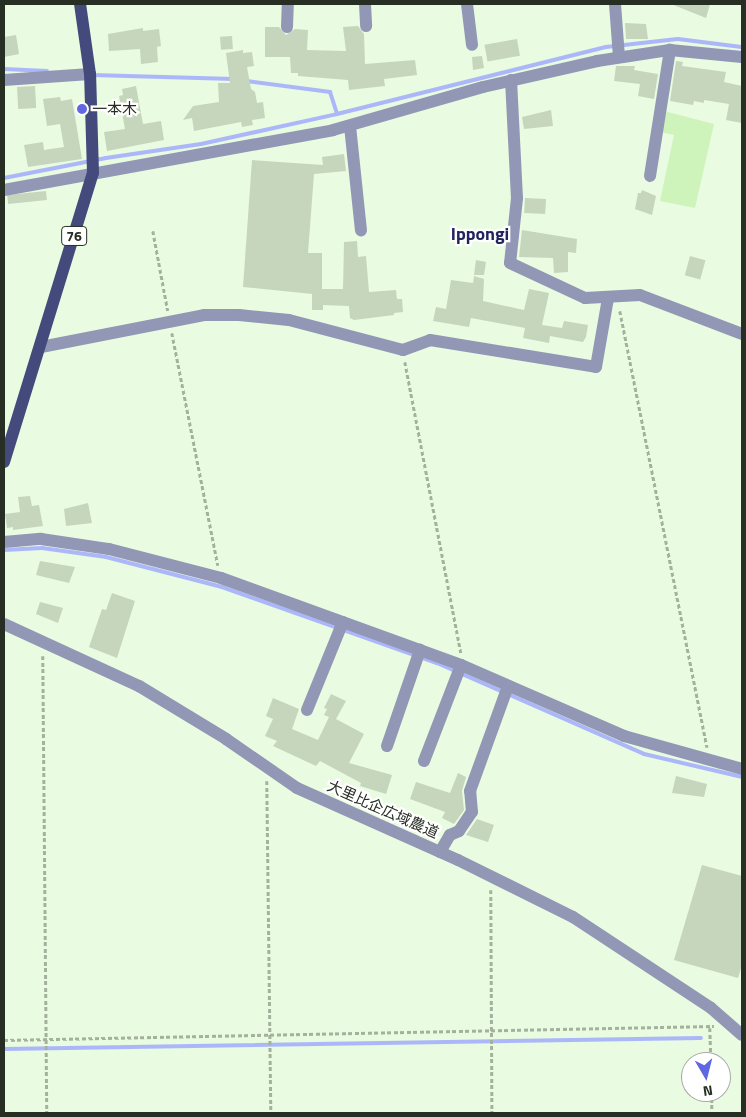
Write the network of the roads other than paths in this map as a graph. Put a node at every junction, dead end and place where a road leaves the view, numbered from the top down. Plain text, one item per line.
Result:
1 (80, 4) edge
2 (288, 4) edge
3 (365, 4) edge
4 (467, 4) edge
5 (615, 4) edge
6 (366, 26) dead end
7 (288, 27) dead end
8 (472, 45) dead end
9 (670, 50) junction
10 (742, 57) edge
11 (619, 58) junction
12 (90, 74) junction
13 (4, 80) edge
14 (511, 80) junction
15 (350, 126) junction
16 (93, 172) junction
17 (650, 176) dead end
18 (4, 190) edge
19 (360, 230) dead end
20 (612, 298) junction
21 (742, 334) edge
22 (41, 347) junction
23 (4, 462) edge
24 (4, 542) edge
25 (343, 622) junction
26 (4, 624) edge
27 (420, 650) junction
28 (461, 665) junction
29 (508, 686) junction
30 (306, 710) dead end
31 (387, 746) dead end
32 (424, 761) dead end
33 (742, 769) edge
34 (440, 852) junction
35 (742, 1035) edge

1 - 12 main road, 76
2 - 7 street
3 - 6 street
4 - 8 street
5 - 11 street
9 - 10 street
9 - 11 street
9 - 17 street
11 - 14 street
12 - 13 street
12 - 16 main road, 76
14 - 15 street
14 - 20 street
15 - 16 street
15 - 19 street
16 - 18 street
16 - 22 main road, 76
20 - 21 street
20 - 22 street
22 - 23 main road, 76
24 - 25 street
25 - 27 street
25 - 30 street
26 - 34 street, 大里比企広域農道
27 - 28 street
27 - 31 street
28 - 29 street
28 - 32 street
29 - 33 street
29 - 34 street
34 - 35 street, 大里比企広域農道

